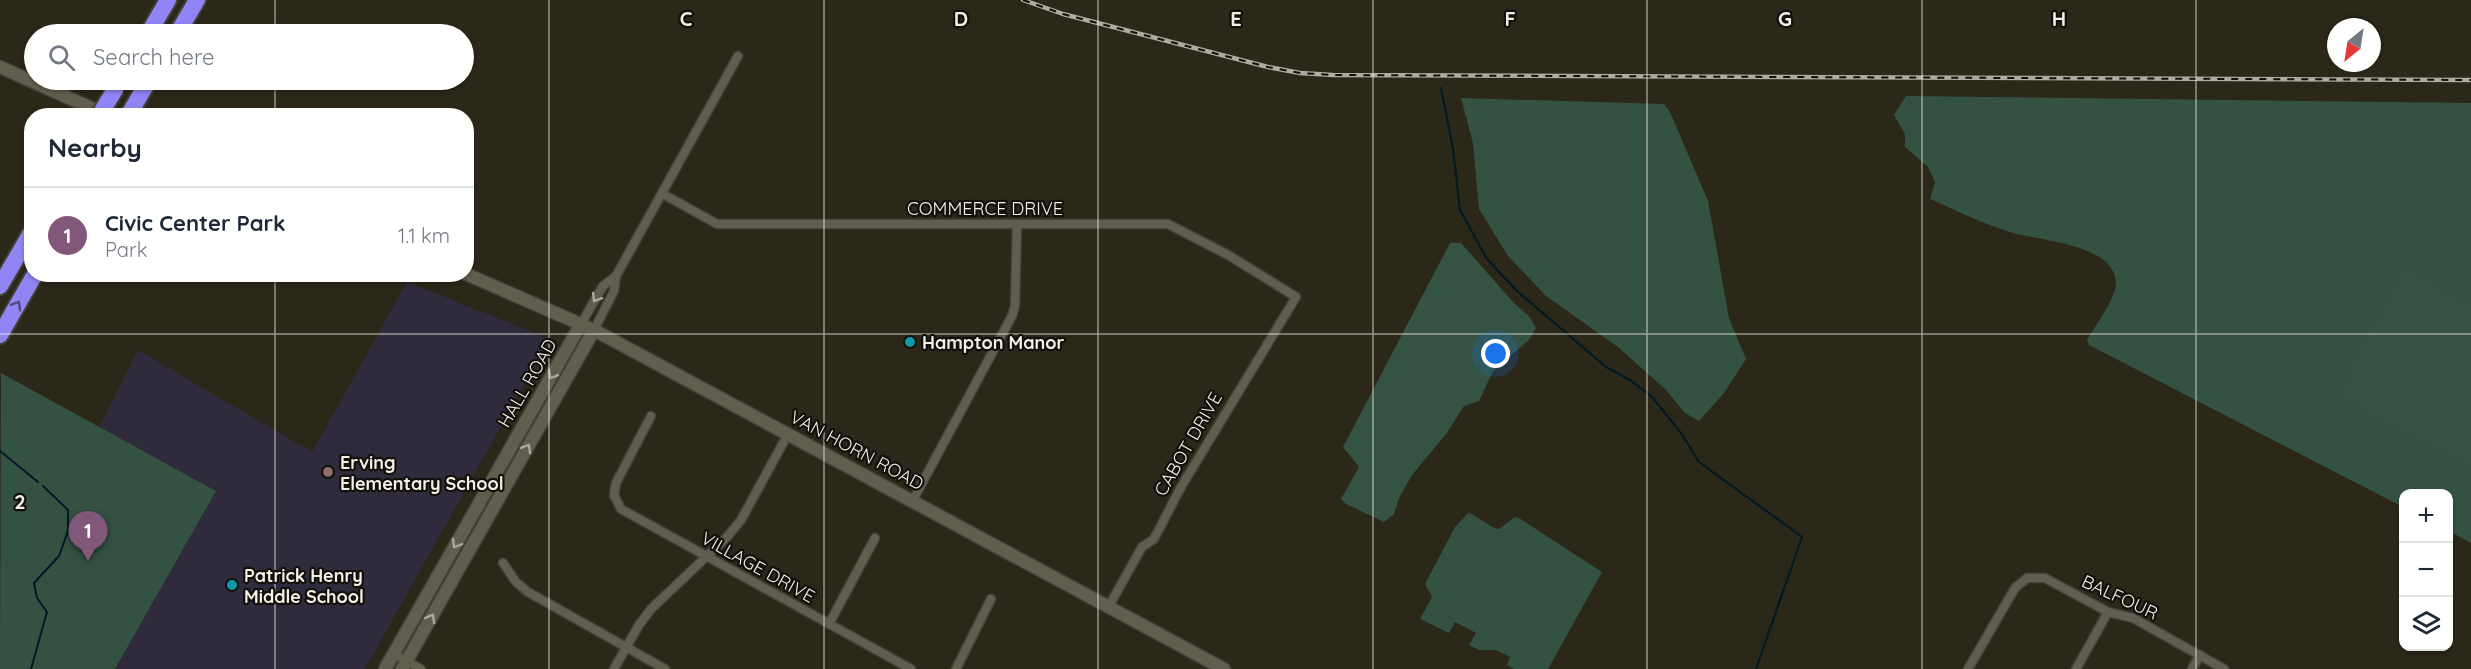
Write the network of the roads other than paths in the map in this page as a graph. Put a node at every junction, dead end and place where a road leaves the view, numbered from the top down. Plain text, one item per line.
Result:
1 (168, 0) edge
2 (197, 0) edge
3 (154, 24) edge
4 (183, 24) edge
5 (738, 57) dead end
6 (0, 67) edge
7 (24, 78) edge
8 (51, 90) edge
9 (114, 90) edge
10 (143, 90) edge
11 (91, 108) edge
12 (104, 108) edge
13 (133, 108) edge
14 (663, 194) junction
15 (1017, 225) junction
16 (24, 245) edge
17 (616, 276) junction
18 (474, 277) edge
19 (30, 282) edge
20 (0, 286) edge
21 (1296, 297) joint
22 (581, 324) junction
23 (594, 330) junction
24 (0, 335) edge
25 (651, 416) dead end
26 (788, 434) junction
27 (913, 500) junction
28 (875, 538) dead end
29 (706, 557) junction
30 (503, 562) dead end
31 (430, 590) junction
32 (443, 597) junction
33 (992, 599) dead end
34 (1109, 606) junction
35 (2108, 612) junction
36 (829, 624) junction
37 (626, 647) junction
38 (394, 654) junction
39 (2200, 656) junction
40 (405, 665) edge
41 (386, 669) edge
42 (421, 669) edge
43 (614, 669) edge
44 (665, 669) edge
45 (911, 669) edge
46 (956, 669) edge
47 (1224, 669) edge
48 (1968, 669) edge
49 (2076, 669) edge
50 (2192, 669) edge
51 (2224, 669) edge

1 - 3 highway
2 - 4 highway
5 - 14 street, HALL ROAD
6 - 7 main road
8 - 11 main road
9 - 12 highway, bridge
10 - 13 highway
14 - 15 street, COMMERCE DRIVE
14 - 17 street, HALL ROAD
15 - 21 street, COMMERCE DRIVE
15 - 27 street
16 - 20 highway
17 -> 22 street, HALL ROAD
17 - 23 street, HALL ROAD
18 - 22 main road, VAN HORN ROAD
24 -> 19 highway
21 - 34 street, CABOT DRIVE
22 - 23 main road, VAN HORN ROAD
22 -> 31 main road, HALL ROAD
23 - 26 main road, VAN HORN ROAD
32 -> 23 main road, HALL ROAD
25 - 29 street, VILLAGE DRIVE
26 - 27 main road, VAN HORN ROAD
26 - 29 street
27 - 34 main road, VAN HORN ROAD
28 - 36 street
29 - 36 street, VILLAGE DRIVE
29 - 37 street
30 - 37 street
31 - 32 main road
31 - 38 main road, HALL ROAD
40 -> 32 main road, HALL ROAD
33 - 46 street
34 - 47 main road, VAN HORN ROAD
35 - 39 street, BALFOUR
35 - 48 street, BALFOUR
35 - 49 street
36 - 45 street, VILLAGE DRIVE
37 - 43 street
37 - 44 street
38 - 40 street
38 - 41 main road, HALL ROAD
39 - 50 street
39 - 51 street, BALFOUR
40 - 42 street

